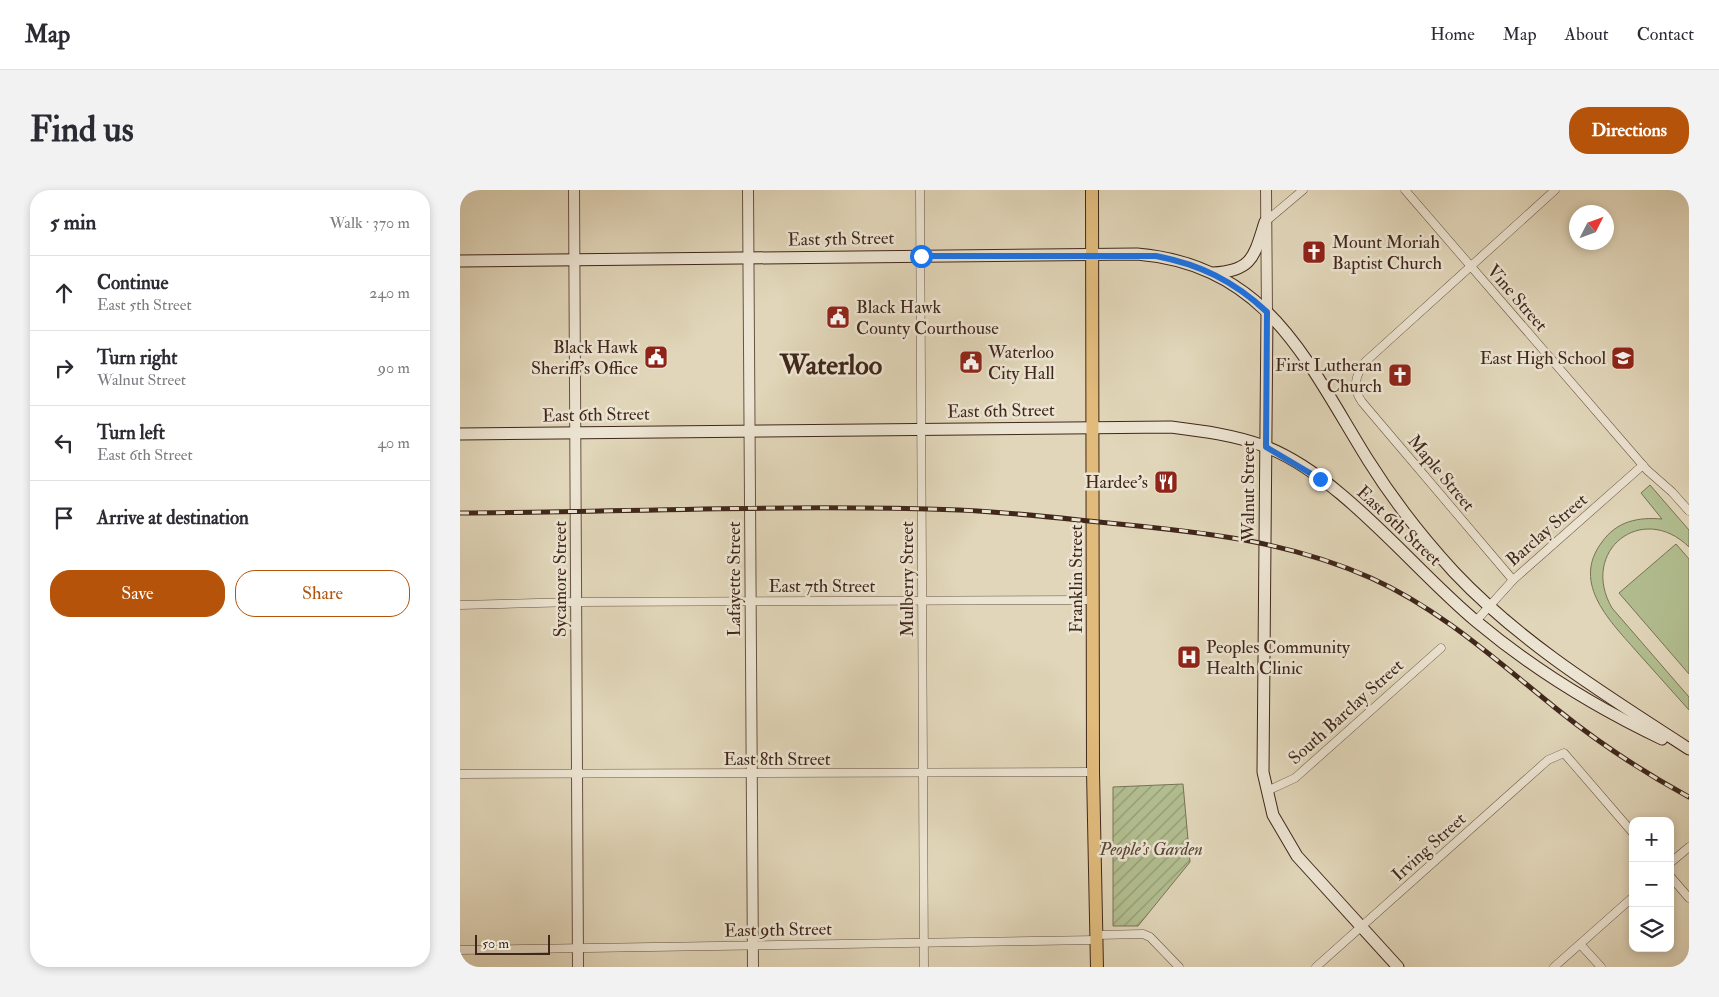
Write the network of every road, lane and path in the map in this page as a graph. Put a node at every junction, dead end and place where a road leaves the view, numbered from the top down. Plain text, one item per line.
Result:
1 (574, 190) edge
2 (748, 190) edge
3 (920, 190) edge
4 (1092, 190) edge
5 (1266, 190) edge
6 (1302, 190) edge
7 (1405, 190) edge
8 (1555, 190) edge
9 (1265, 222) junction
10 (1092, 254) junction
11 (921, 256) junction
12 (748, 258) junction
13 (574, 260) junction
14 (460, 261) edge
15 (1470, 267) junction
16 (1212, 273) junction
17 (1267, 312) junction
18 (1093, 428) junction
19 (922, 430) junction
20 (749, 431) junction
21 (575, 433) junction
22 (460, 434) edge
23 (1266, 447) junction
24 (1643, 466) junction
25 (1689, 512) edge
26 (1513, 580) junction
27 (1094, 600) junction
28 (750, 601) junction
29 (922, 601) junction
30 (576, 602) junction
31 (460, 605) edge
32 (1488, 606) junction
33 (1476, 621) junction
34 (1441, 648) dead end
35 (1689, 750) edge
36 (1093, 772) junction
37 (460, 774) edge
38 (577, 774) junction
39 (752, 774) junction
40 (923, 774) junction
41 (1267, 791) junction
42 (1629, 828) edge
43 (1689, 847) edge
44 (1671, 862) edge
45 (1674, 881) edge
46 (1689, 898) edge
47 (1629, 900) edge
48 (1362, 926) junction
49 (1096, 938) junction
50 (924, 943) junction
51 (1580, 944) junction
52 (752, 946) junction
53 (578, 948) junction
54 (460, 950) edge
55 (578, 967) edge
56 (753, 967) edge
57 (924, 967) edge
58 (1097, 967) edge
59 (1179, 967) edge
60 (1316, 967) edge
61 (1398, 967) edge
62 (1554, 967) edge
63 (1600, 967) edge

1 - 13 street, Sycamore Street
2 - 12 street, Lafayette Street
3 - 11 street, Mulberry Street
4 - 10 main road, Franklin Street
5 - 9 street, Walnut Street
6 - 9 street
7 - 15 street, Vine Street
8 - 15 street
9 - 16 main road
9 - 17 street, Walnut Street
10 - 11 main road, East 5th Street
10 - 16 main road, East 5th Street
10 - 18 main road, Franklin Street
11 - 12 main road, East 5th Street
11 - 19 street, Mulberry Street
12 - 13 main road, East 5th Street
12 - 20 street, Lafayette Street
13 - 14 main road, East 5th Street
13 - 21 street, Sycamore Street
15 - 24 street, Vine Street
15 - 26 street, Maple Street
16 - 17 main road, East 5th Street
17 - 23 main road, Walnut Street
17 - 32 main road, East 5th Street
18 - 19 main road, East 6th Street
18 - 23 main road, East 6th Street
18 - 27 main road, Franklin Street
19 - 20 main road, East 6th Street
19 - 29 street, Mulberry Street
20 - 21 main road, East 6th Street
20 - 28 street, Lafayette Street
21 - 22 main road, East 6th Street
21 - 30 street, Sycamore Street
23 - 33 main road, East 6th Street
23 - 41 main road, Walnut Street
24 - 25 street, Vine Street
24 - 26 street, Barclay Street
26 - 32 street, Barclay Street
27 - 29 street, East 7th Street
27 - 36 main road, Franklin Street
28 - 29 street, East 7th Street
28 - 30 street, East 7th Street
28 - 39 street, Lafayette Street
29 - 40 street, Mulberry Street
30 - 31 street, East 7th Street
30 - 38 street, Sycamore Street
32 - 33 street, Barclay Street
32 - 35 main road, East 5th Street
33 - 35 main road, East 6th Street
34 - 41 street, South Barclay Street
36 - 40 street, East 8th Street
36 - 49 main road, Franklin Street
37 - 38 street, East 8th Street
38 - 39 street, East 8th Street
38 - 53 street, Sycamore Street
39 - 40 street, East 8th Street
39 - 52 street, Lafayette Street
40 - 50 street, Mulberry Street
41 - 48 main road, Walnut Street
42 - 48 street, Irving Street
43 - 44 street
45 - 46 street
47 - 51 street
48 - 60 street, Irving Street
48 - 61 main road, Walnut Street
49 - 50 street, East 9th Street
49 - 58 main road, Franklin Street
49 - 59 street, East 9th Street
50 - 52 street, East 9th Street
50 - 57 street, Mulberry Street
51 - 62 street
51 - 63 street
52 - 53 street, East 9th Street
52 - 56 street, Lafayette Street
53 - 54 street, East 9th Street
53 - 55 street, Sycamore Street

